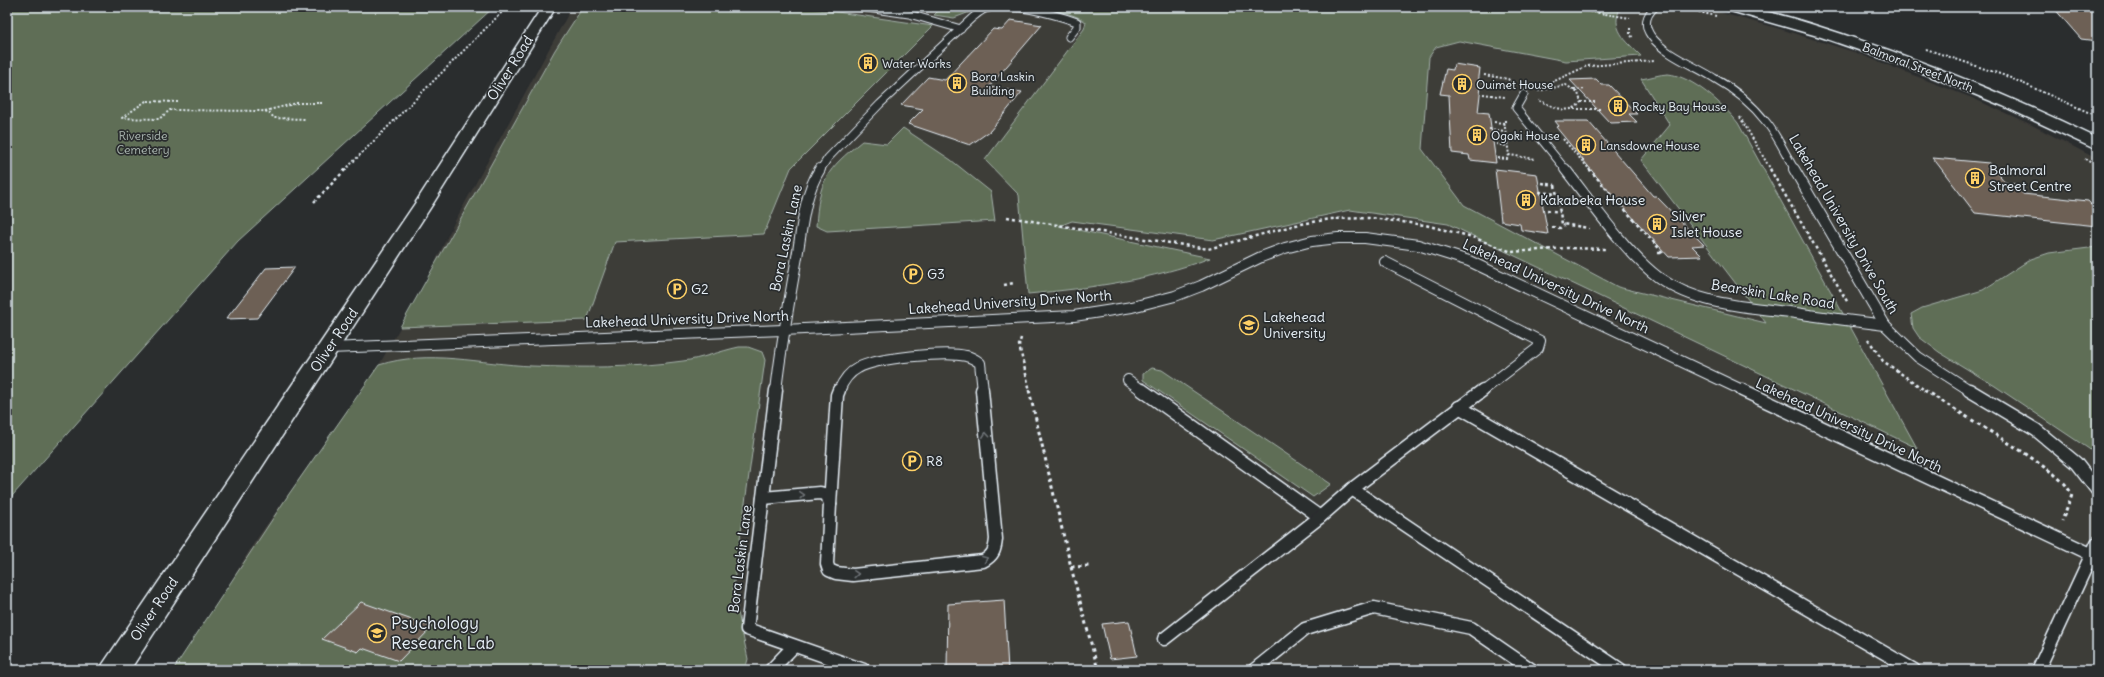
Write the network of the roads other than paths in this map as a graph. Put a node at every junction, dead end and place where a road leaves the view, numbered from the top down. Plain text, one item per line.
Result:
1 (550, 7) edge
2 (860, 7) edge
3 (1655, 7) edge
4 (1727, 12) edge
5 (961, 29) junction
6 (1069, 37) dead end
7 (1522, 97) road end
8 (2097, 145) edge
9 (1385, 262) dead end
10 (1885, 324) junction
11 (783, 330) junction
12 (328, 348) junction
13 (1128, 380) dead end
14 (1460, 407) junction
15 (1352, 489) junction
16 (2097, 490) edge
17 (763, 498) junction
18 (830, 504) junction
19 (1320, 517) junction
20 (2096, 552) edge
21 (1164, 639) dead end
22 (794, 646) junction
23 (114, 670) edge
24 (772, 670) edge
25 (864, 670) edge
26 (1254, 670) edge
27 (1532, 670) edge
28 (1621, 670) edge
29 (1914, 670) edge
30 (2038, 670) edge

1 - 12 main road, Oliver Road
2 - 5 lane
3 - 10 lane, Lakehead University Drive South
4 - 8 main road, Balmoral Street North
5 - 6 lane, Bora Laskin Lane
5 - 11 lane, Bora Laskin Lane
7 - 10 lane, Bearskin Lake Road
9 - 14 lane
10 - 16 lane, Lakehead University Drive South
11 - 12 lane, Lakehead University Drive North
11 - 17 lane, Bora Laskin Lane
11 - 20 lane, Lakehead University Drive North
12 - 23 main road, Oliver Road
13 - 19 lane
14 - 15 lane
14 - 29 lane
15 - 19 lane
15 - 28 lane
17 -> 18 lane
17 - 22 lane, Bora Laskin Lane
18 -> 18 lane
19 - 21 lane
20 - 30 lane
22 - 24 lane
22 - 25 lane
26 - 27 lane

